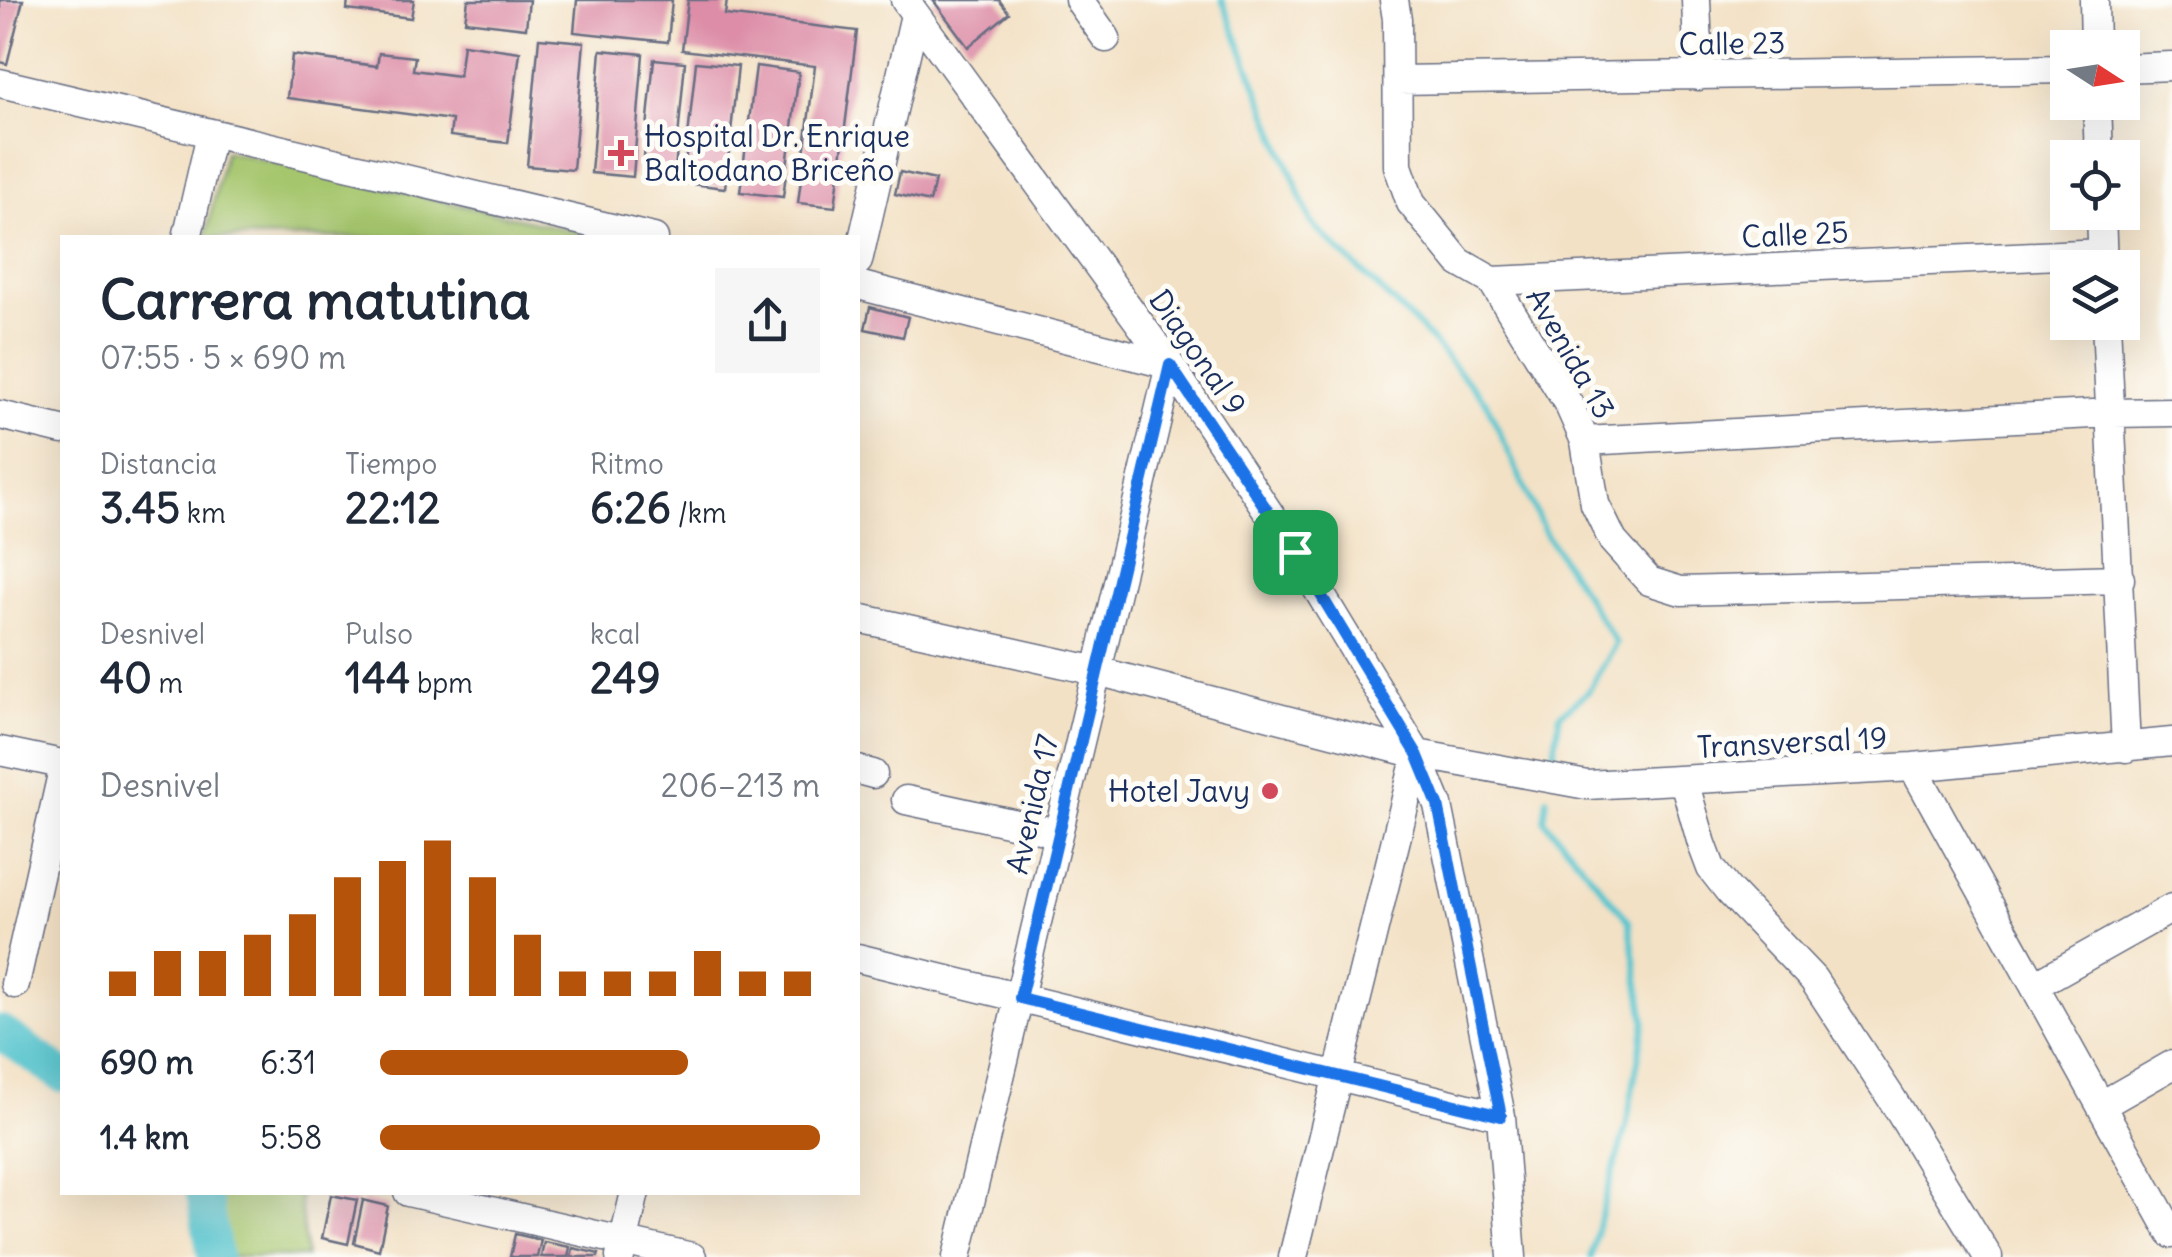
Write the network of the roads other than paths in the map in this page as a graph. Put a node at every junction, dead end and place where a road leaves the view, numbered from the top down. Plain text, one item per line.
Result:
1 (1079, 0) edge
2 (1394, 0) edge
3 (1696, 0) edge
4 (2094, 0) edge
5 (910, 7) edge
6 (2095, 30) edge
7 (1106, 38) dead end
8 (2172, 66) edge
9 (2140, 67) edge
10 (2050, 69) edge
11 (1699, 76) junction
12 (1398, 80) junction
13 (0, 83) edge
14 (211, 134) junction
15 (189, 235) edge
16 (641, 235) edge
17 (860, 251) edge
18 (2050, 262) edge
19 (1492, 280) junction
20 (860, 286) edge
21 (2107, 340) edge
22 (1170, 365) junction
23 (2172, 412) edge
24 (2112, 413) junction
25 (0, 415) edge
26 (60, 430) edge
27 (1585, 441) junction
28 (2120, 579) junction
29 (860, 618) edge
30 (1097, 670) junction
31 (2172, 742) edge
32 (2126, 748) junction
33 (0, 750) edge
34 (1417, 754) junction
35 (60, 764) edge
36 (1913, 767) junction
37 (1684, 781) junction
38 (60, 783) edge
39 (906, 800) dead end
40 (1058, 833) junction
41 (2172, 908) edge
42 (860, 958) edge
43 (15, 984) dead end
44 (2035, 985) junction
45 (1020, 998) junction
46 (2172, 1065) edge
47 (1339, 1077) junction
48 (2102, 1105) junction
49 (1501, 1116) junction
50 (419, 1195) edge
51 (634, 1195) edge
52 (2171, 1231) edge
53 (622, 1250) edge
54 (692, 1257) edge
55 (958, 1257) edge
56 (1293, 1257) edge
57 (1512, 1257) edge
58 (1988, 1257) edge

1 - 7 street
2 - 12 street, Avenida 13
3 - 11 street
4 - 6 street
5 - 17 street
5 - 22 street, Diagonal 9
8 - 9 street
10 - 11 street, Calle 23
11 - 12 street, Calle 23
12 - 19 street, Avenida 13
13 - 14 street
14 - 15 street
14 - 16 street
18 - 19 street, Calle 25
19 - 27 street, Avenida 13
20 - 22 street
21 - 24 street
22 - 30 street, Avenida 17
22 - 34 street, Diagonal 9
23 - 24 street
24 - 27 street
24 - 28 street
25 - 26 street
27 - 28 street, Avenida 13
28 - 32 street
29 - 30 street, Transversal 19
30 - 34 street, Transversal 19
30 - 40 street, Avenida 17
31 - 32 street, Transversal 19
32 - 36 street, Transversal 19
33 - 35 street
34 - 37 street, Transversal 19
34 - 47 street
34 - 49 street, Diagonal 9
36 - 37 street, Transversal 19
36 - 44 street
37 - 58 street
38 - 43 street
39 - 40 street
40 - 45 street, Avenida 17
41 - 44 street
42 - 45 street
44 - 48 street
45 - 47 street
45 - 55 street, Avenida 17
46 - 48 street
47 - 49 street
47 - 56 street
48 - 52 street
49 - 57 street, Diagonal 9
50 - 53 street
51 - 53 street
53 - 54 street

